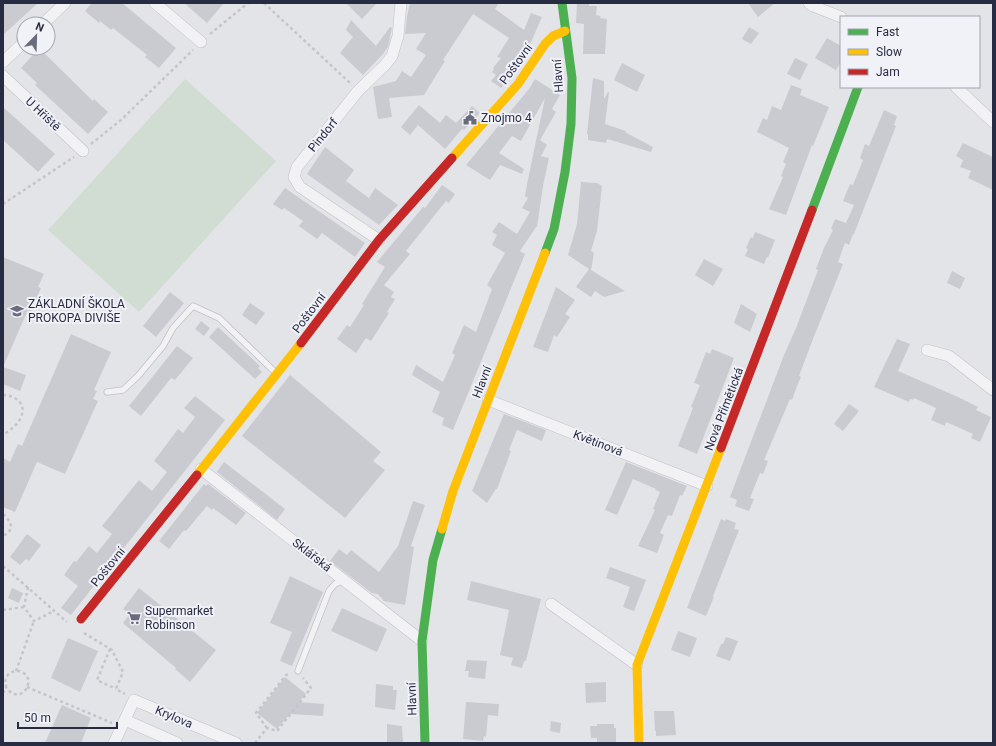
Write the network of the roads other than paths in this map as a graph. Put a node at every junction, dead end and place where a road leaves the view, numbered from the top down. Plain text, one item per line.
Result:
1 (65, 3) edge
2 (155, 3) edge
3 (401, 3) edge
4 (562, 3) edge
5 (809, 3) edge
6 (51, 16) edge
7 (840, 17) edge
8 (565, 31) junction
9 (201, 42) road end
10 (16, 50) edge
11 (3, 62) edge
12 (3, 76) edge
13 (858, 88) edge
14 (957, 88) edge
15 (993, 122) edge
16 (83, 152) road end
17 (379, 240) junction
18 (928, 350) dead end
19 (277, 375) junction
20 (993, 390) edge
21 (108, 392) dead end
22 (488, 400) junction
23 (201, 469) junction
24 (707, 486) junction
25 (344, 580) junction
26 (551, 604) dead end
27 (81, 619) dead end
28 (422, 641) junction
29 (637, 665) junction
30 (298, 671) road end
31 (123, 724) junction
32 (114, 743) edge
33 (177, 743) edge
34 (236, 743) edge
35 (425, 743) edge
36 (640, 743) edge

1 - 6 street
2 - 9 street
3 - 17 street, Pindorf
4 - 8 street, Hlavní
5 - 7 street
8 - 17 street, Poštovní
8 - 22 street, Hlavní
10 - 11 street
12 - 16 street, U Hřiště
13 - 24 street, Nová Přímětická
14 - 15 street
17 - 19 street, Poštovní
18 - 20 street
19 - 21 lane
19 - 23 street, Poštovní
22 - 24 street, Květinová
22 - 28 street, Hlavní
23 - 25 street, Sklářská
23 - 27 street, Poštovní
24 - 29 street, Nová Přímětická
25 - 28 street, Sklářská
25 - 30 lane
26 - 29 street
28 - 35 street, Hlavní
29 - 36 street, Nová Přímětická
31 - 32 street, Krylova
31 - 33 street
31 - 34 street, Krylova

